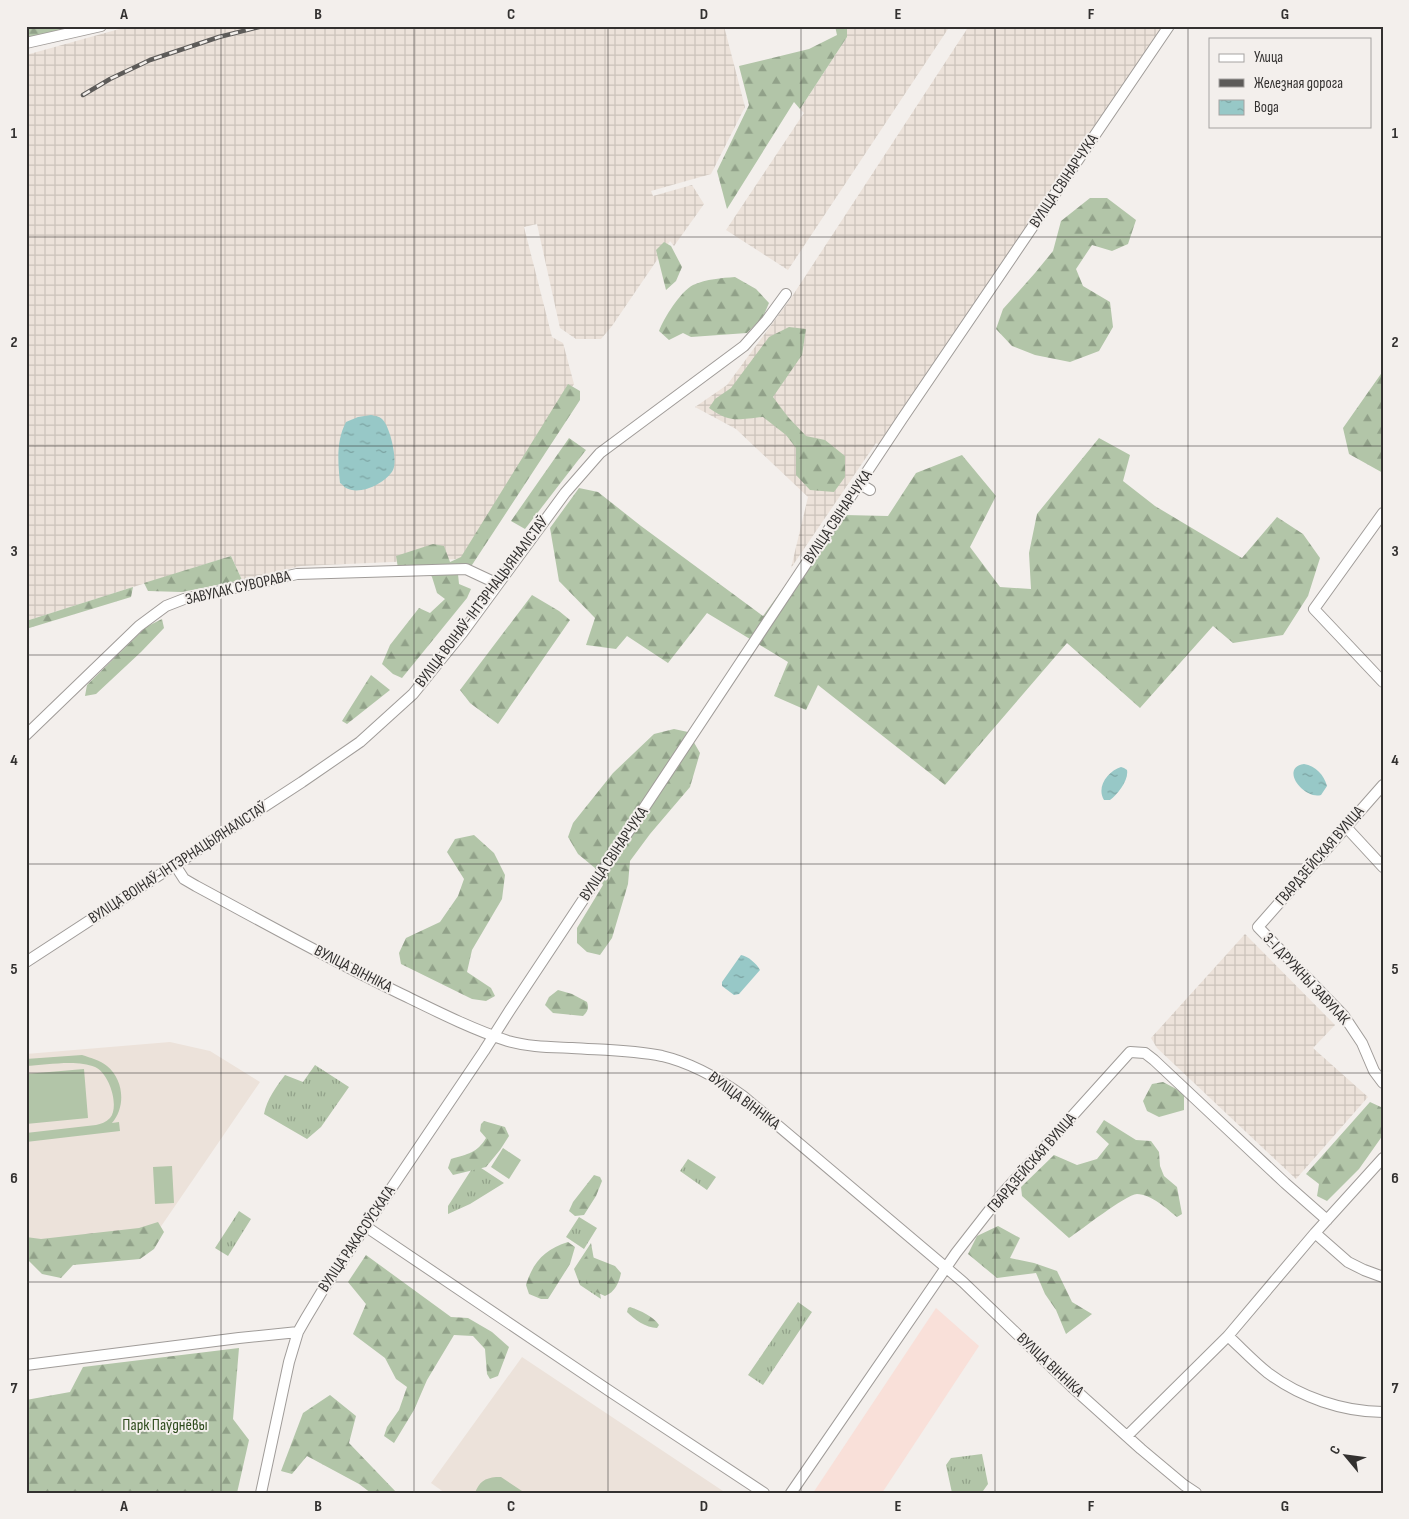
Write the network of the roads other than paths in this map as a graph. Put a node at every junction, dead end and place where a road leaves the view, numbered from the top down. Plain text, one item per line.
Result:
1 (101, 26) edge
2 (1169, 26) edge
3 (26, 43) edge
4 (786, 294) dead end
5 (860, 484) junction
6 (870, 490) dead end
7 (1383, 512) edge
8 (498, 584) junction
9 (1383, 682) edge
10 (26, 735) edge
11 (1383, 785) edge
12 (1346, 827) junction
13 (176, 865) junction
14 (1383, 867) edge
15 (1258, 927) joint
16 (26, 962) edge
17 (510, 1010) joint
18 (494, 1036) junction
19 (1383, 1083) edge
20 (1383, 1158) edge
21 (1326, 1220) junction
22 (365, 1226) junction
23 (1315, 1233) junction
24 (945, 1267) junction
25 (1383, 1277) edge
26 (298, 1332) junction
27 (1228, 1336) junction
28 (26, 1365) edge
29 (1383, 1412) edge
30 (1127, 1436) junction
31 (261, 1493) edge
32 (764, 1493) edge
33 (791, 1493) edge
34 (1196, 1493) edge

1 - 3 street
2 - 5 street, ВУЛІЦА СВІНАРЧУКА
4 - 8 street, ВУЛІЦА ВОІНАЎ-ІНТЭРНАЦЫЯНАЛІСТАЎ
5 - 6 street
5 - 17 street, ВУЛІЦА СВІНАРЧУКА
7 - 9 street
8 - 10 street, ЗАВУЛАК СУВОРАВА
8 - 13 street, ВУЛІЦА ВОІНАЎ-ІНТЭРНАЦЫЯНАЛІСТАЎ
11 - 12 street, ГВАРДЗЕЙСКАЯ ВУЛІЦА
12 - 14 street
12 - 15 street, ГВАРДЗЕЙСКАЯ ВУЛІЦА
13 - 16 street, ВУЛІЦА ВОІНАЎ-ІНТЭРНАЦЫЯНАЛІСТАЎ
13 - 18 street, ВУЛІЦА ВІННІКА
15 - 19 street, 3-І ДРУЖНЫ ЗАВУЛАК
17 - 18 street, ВУЛІЦА РАКАСОЎСКАГА
18 - 22 street, ВУЛІЦА РАКАСОЎСКАГА
18 - 24 street, ВУЛІЦА ВІННІКА
20 - 21 street
21 - 23 street
21 - 24 street, ГВАРДЗЕЙСКАЯ ВУЛІЦА
22 - 26 street, ВУЛІЦА РАКАСОЎСКАГА
22 - 32 street
23 - 25 street
23 - 27 street
24 - 30 street, ВУЛІЦА ВІННІКА
24 - 33 street, ГВАРДЗЕЙСКАЯ ВУЛІЦА
26 - 28 street
26 - 31 street, ВУЛІЦА РАКАСОЎСКАГА
27 - 29 street
27 - 30 street
30 - 34 street, ВУЛІЦА ВІННІКА

